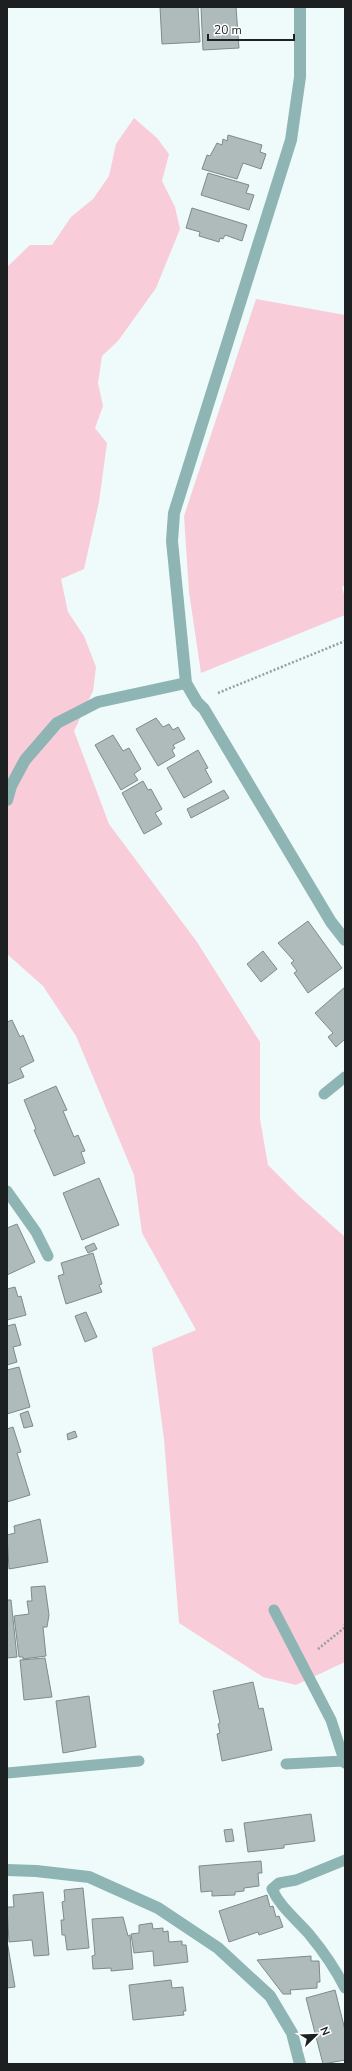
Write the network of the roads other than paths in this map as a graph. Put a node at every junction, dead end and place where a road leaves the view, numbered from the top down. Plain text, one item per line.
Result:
1 (300, 7) edge
2 (186, 683) junction
3 (7, 800) edge
4 (345, 940) edge
5 (345, 1077) edge
6 (324, 1094) dead end
7 (7, 1191) edge
8 (48, 1256) dead end
9 (274, 1610) dead end
10 (139, 1761) dead end
11 (344, 1762) edge
12 (286, 1764) dead end
13 (7, 1773) edge
14 (345, 1860) edge
15 (7, 1870) edge
16 (345, 1988) edge
17 (300, 2064) edge

1 - 2 street
2 - 3 street
2 - 4 street
5 - 6 lane
7 - 8 lane
9 - 11 lane
10 - 13 lane
11 - 12 lane
14 - 16 lane
15 - 17 street

